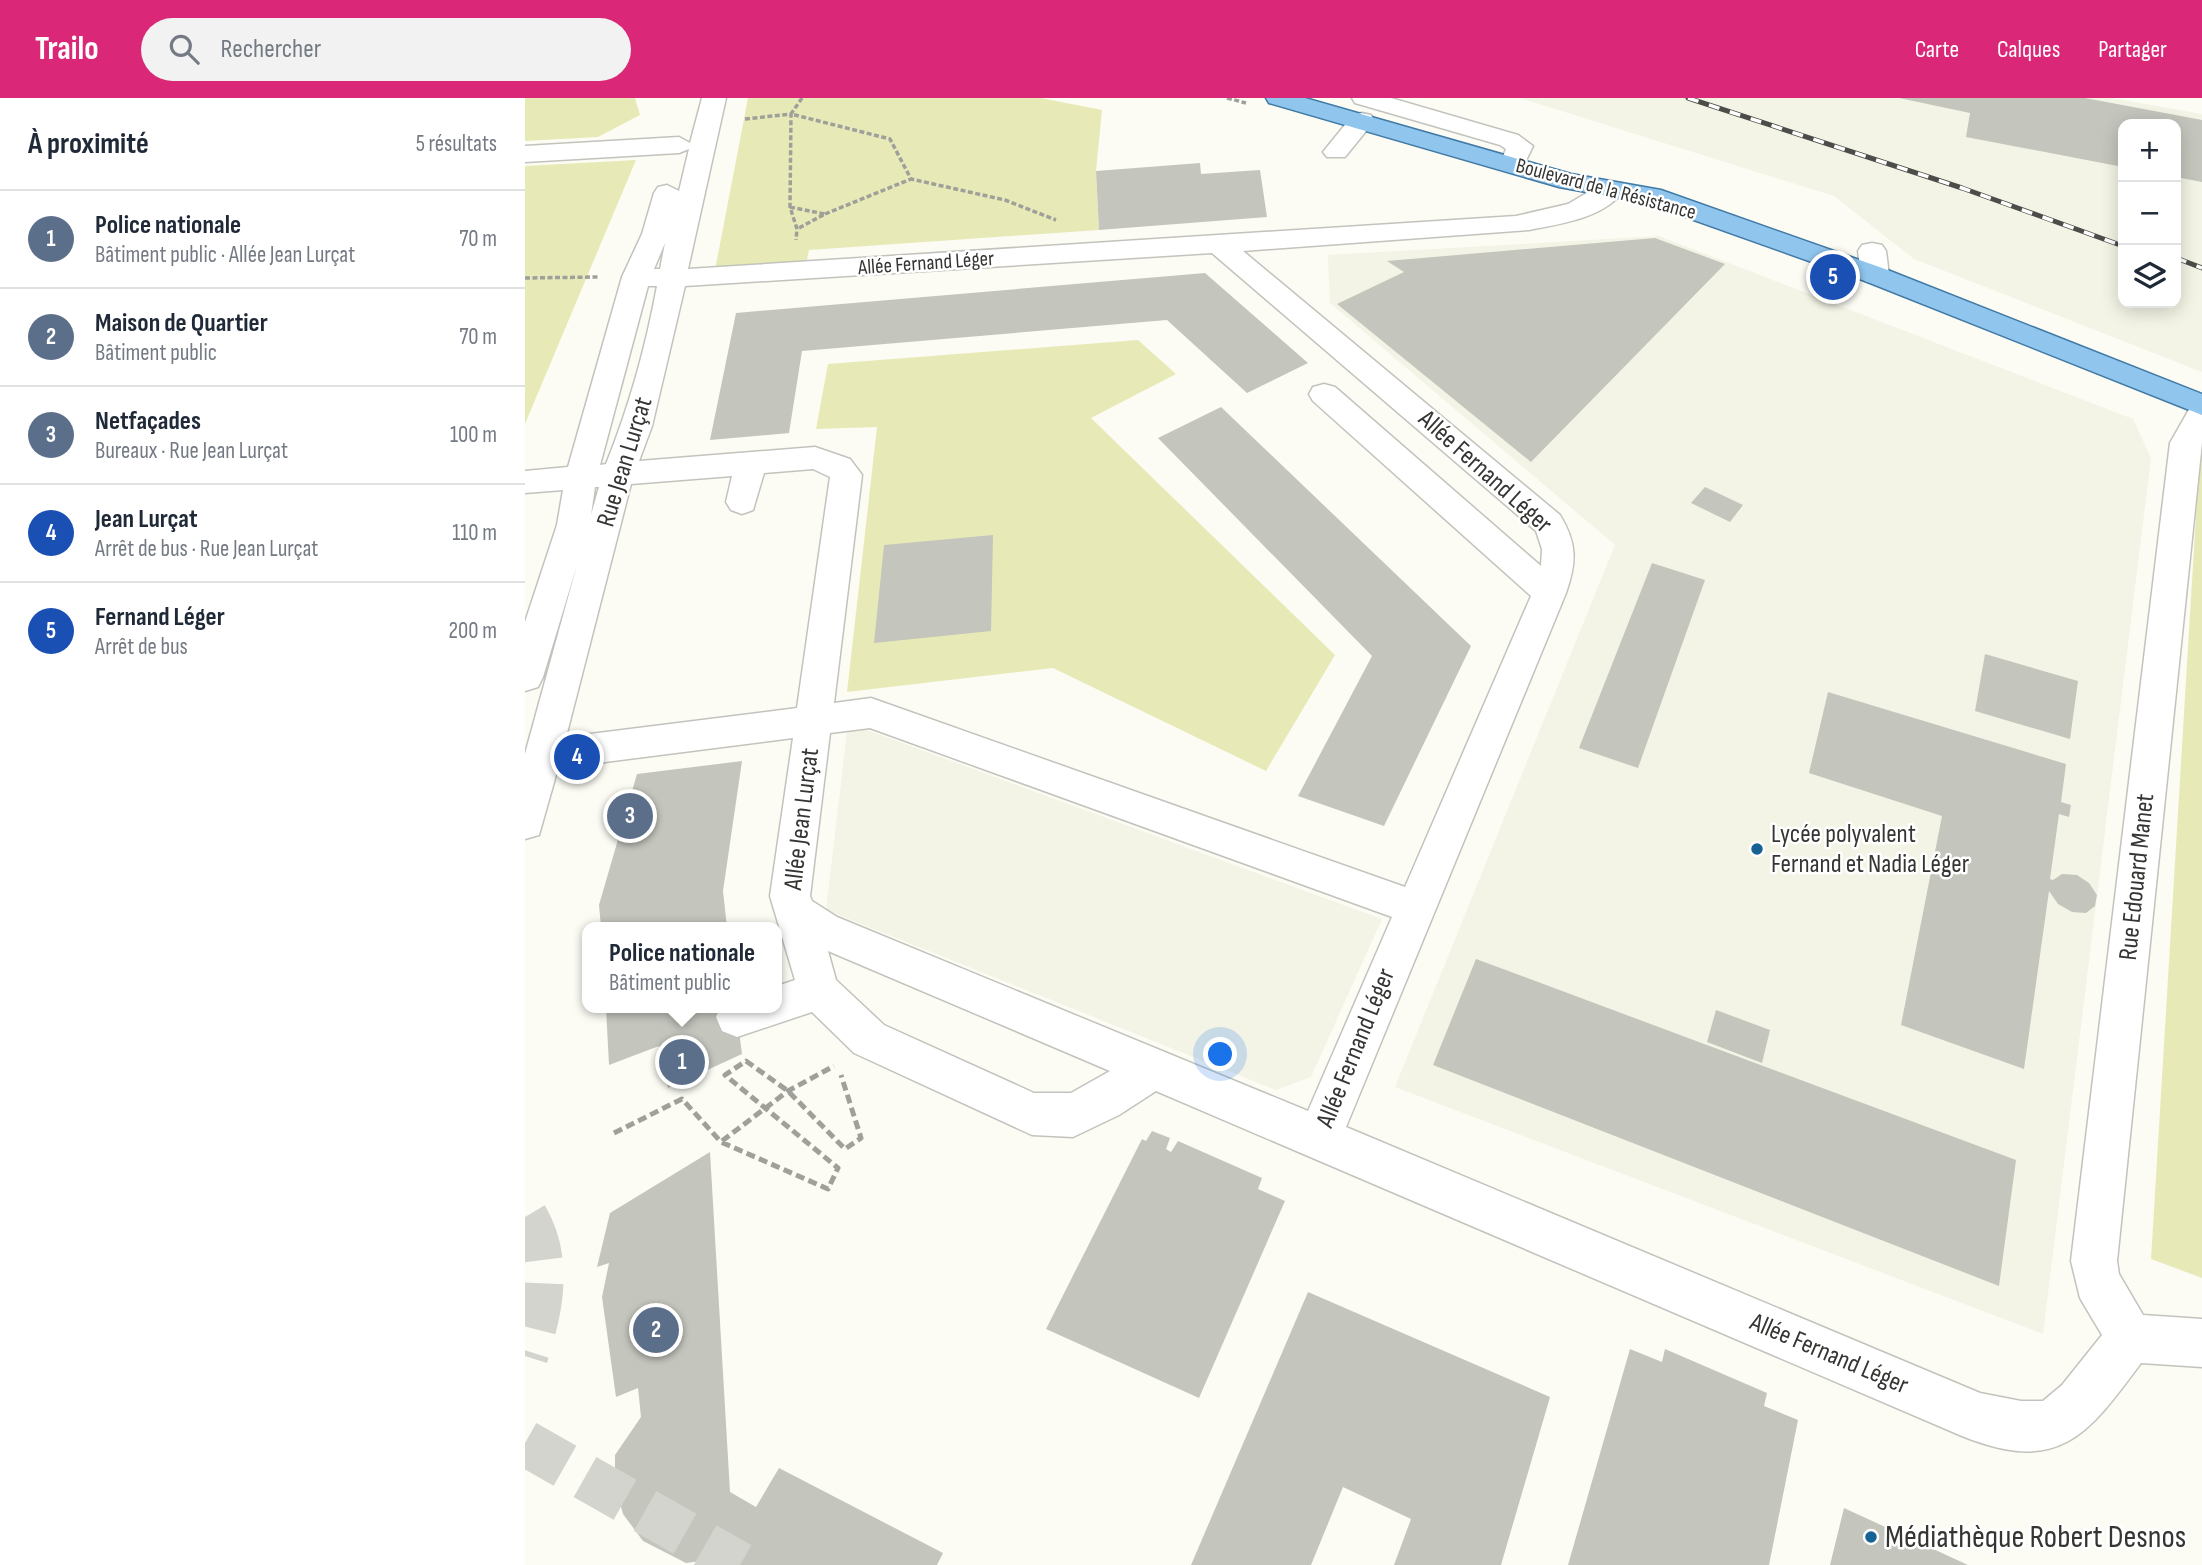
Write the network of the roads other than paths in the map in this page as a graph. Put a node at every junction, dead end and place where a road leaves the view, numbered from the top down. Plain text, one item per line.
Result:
1 (692, 98) edge
2 (714, 98) edge
3 (1279, 98) edge
4 (1363, 109) edge
5 (679, 145) junction
6 (1336, 152) dead end
7 (525, 154) edge
8 (1513, 164) joint
9 (1611, 190) junction
10 (1216, 242) junction
11 (673, 276) junction
12 (636, 277) junction
13 (1324, 394) dead end
14 (2202, 405) edge
15 (2202, 413) edge
16 (750, 463) junction
17 (618, 474) junction
18 (581, 477) junction
19 (525, 482) edge
20 (741, 502) dead end
21 (1549, 593) junction
22 (525, 677) edge
23 (814, 718) junction
24 (544, 755) junction
25 (525, 823) edge
26 (1415, 908) junction
27 (796, 913) junction
28 (819, 991) junction
29 (782, 1003) edge
30 (1153, 1068) junction
31 (1319, 1138) junction
32 (2130, 1338) junction
33 (2202, 1343) edge

1 - 5 street, Rue Jean Lurçat
2 - 11 street, Rue Jean Lurçat
3 - 4 main road
4 - 6 street
4 - 8 street
5 - 7 street
5 - 12 street, Rue Jean Lurçat
8 - 9 main road, Boulevard de la Résistance
9 - 10 street, Allée Fernand Léger
9 - 14 main road, Boulevard de la Résistance
10 - 11 street, Allée Fernand Léger
10 - 21 street, Allée Fernand Léger
11 - 12 street, Allée Fernand Léger
11 - 17 street, Rue Jean Lurçat
12 - 18 street, Rue Jean Lurçat
13 - 21 street
15 - 32 street, Rue Edouard Manet
16 - 17 street, Allée Jean Lurçat
16 - 20 street
16 - 23 street, Allée Jean Lurçat
17 - 18 street, Allée Jean Lurçat
17 - 24 street, Rue Jean Lurçat
18 - 19 street, Allée Jean Lurçat
18 - 22 street, Rue Jean Lurçat
21 - 26 street, Allée Fernand Léger
23 - 24 street
23 - 26 street
23 - 27 street, Allée Jean Lurçat
24 - 25 street, Rue Jean Lurçat
26 - 31 street, Allée Fernand Léger
27 - 28 street
27 - 30 street, Allée Jean Lurçat
28 - 29 street
28 - 30 street
30 - 31 street, Allée Jean Lurçat
31 - 32 street, Allée Fernand Léger
32 - 33 street

